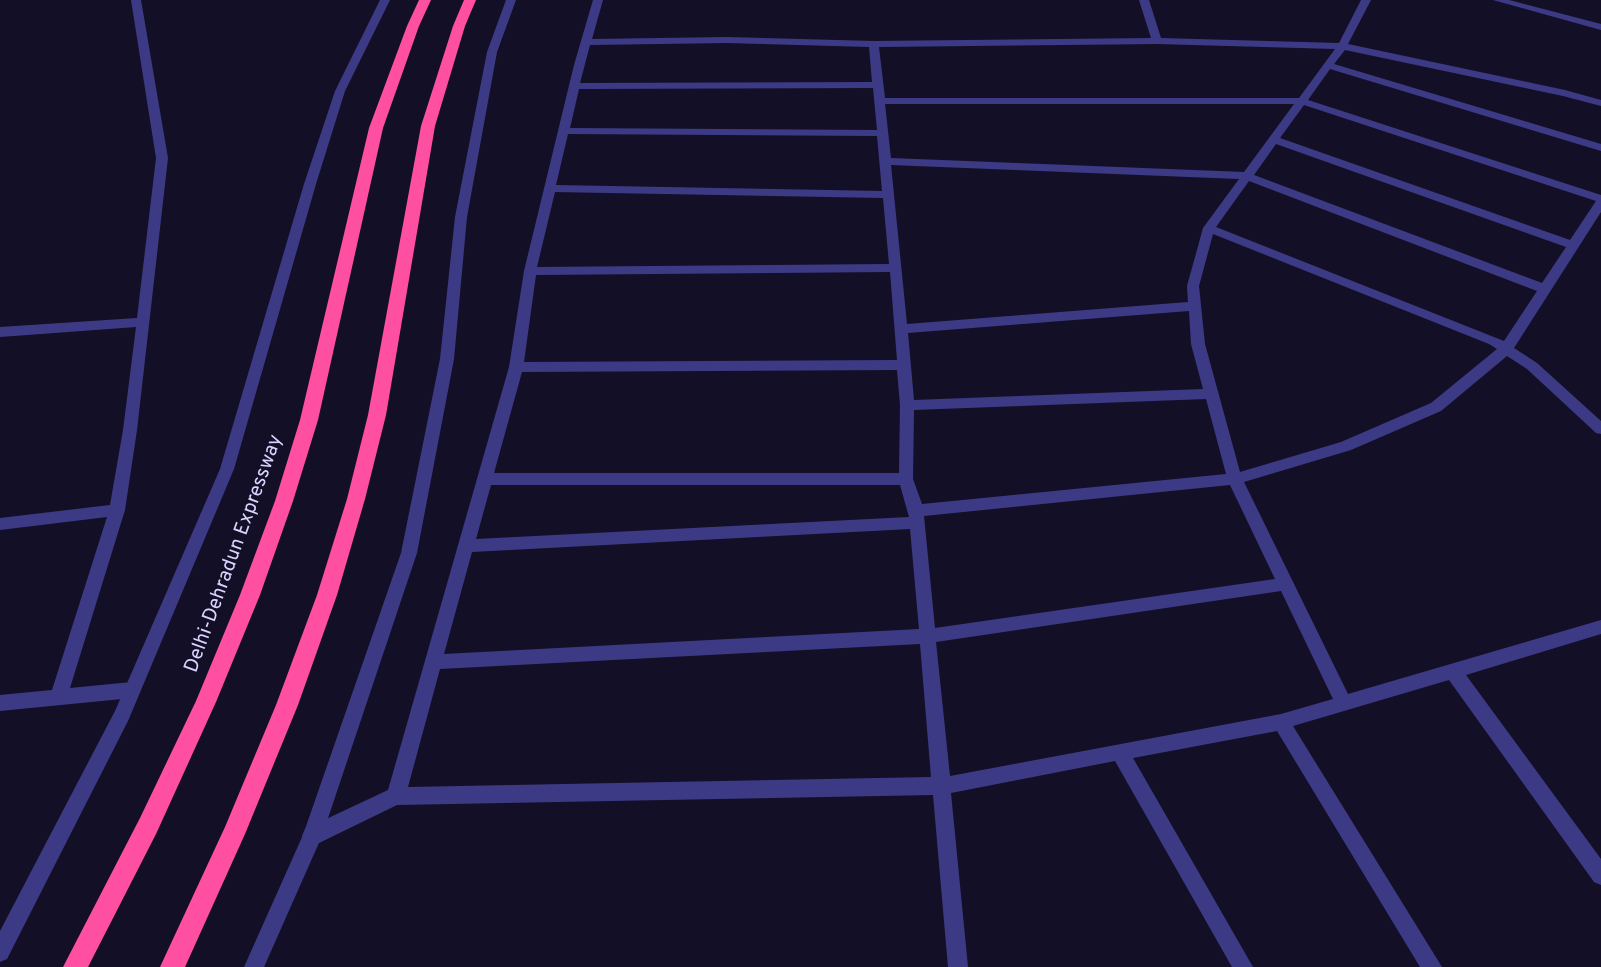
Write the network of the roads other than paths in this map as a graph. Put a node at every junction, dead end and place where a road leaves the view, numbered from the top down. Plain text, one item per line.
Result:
1 (136, 0) edge
2 (385, 0) edge
3 (425, 0) edge
4 (470, 0) edge
5 (511, 0) edge
6 (598, 0) edge
7 (1144, 0) edge
8 (1365, 0) edge
9 (1498, 0) edge
10 (1601, 27) edge
11 (1157, 41) junction
12 (586, 42) junction
13 (874, 44) junction
14 (1341, 46) junction
15 (1327, 64) junction
16 (876, 85) junction
17 (574, 86) junction
18 (879, 101) junction
19 (1301, 101) junction
20 (1601, 103) edge
21 (563, 131) junction
22 (881, 133) junction
23 (1273, 139) junction
24 (1601, 148) edge
25 (884, 161) junction
26 (1246, 176) junction
27 (549, 188) junction
28 (887, 195) junction
29 (1601, 201) edge
30 (1209, 228) junction
31 (1574, 246) junction
32 (896, 268) junction
33 (530, 271) junction
34 (1545, 289) junction
35 (1195, 306) junction
36 (143, 322) junction
37 (901, 329) junction
38 (0, 332) edge
39 (1506, 349) junction
40 (903, 365) junction
41 (516, 367) junction
42 (1212, 394) junction
43 (907, 405) junction
44 (1601, 429) edge
45 (484, 479) junction
46 (906, 479) junction
47 (1235, 479) junction
48 (117, 510) junction
49 (916, 517) junction
50 (0, 524) edge
51 (466, 546) junction
52 (1287, 584) junction
53 (1601, 627) edge
54 (927, 636) junction
55 (434, 662) junction
56 (1453, 671) junction
57 (132, 690) junction
58 (59, 696) junction
59 (0, 703) edge
60 (1344, 704) junction
61 (1281, 722) junction
62 (1120, 753) junction
63 (940, 786) junction
64 (396, 796) junction
65 (312, 836) junction
66 (1601, 875) edge
67 (0, 952) edge
68 (75, 967) edge
69 (172, 967) edge
70 (254, 967) edge
71 (958, 967) edge
72 (1243, 967) edge
73 (1432, 967) edge

1 - 36 street
2 - 57 street
3 - 68 highway, Delhi-Dehradun Expressway
4 - 69 highway
5 - 65 street
6 - 12 street
7 - 11 street
8 - 14 street
9 - 10 street
11 - 13 street
11 - 14 street
12 - 13 street
12 - 17 street
13 - 16 street
14 - 15 street
14 - 20 street
15 - 19 street
15 - 24 street
16 - 17 street
16 - 18 street
17 - 21 street
18 - 19 street
18 - 22 street
19 - 23 street
19 - 29 street
21 - 22 street
21 - 27 street
22 - 25 street
23 - 26 street
23 - 31 street
25 - 26 street
25 - 28 street
26 - 30 street
26 - 34 street
27 - 28 street
27 - 33 street
28 - 32 street
29 - 31 street
30 - 35 street
30 - 39 street
31 - 34 street
32 - 33 street
32 - 37 street
33 - 41 street
34 - 39 street
35 - 37 street
35 - 42 street
36 - 38 street
36 - 48 street
37 - 40 street
39 - 44 street
39 - 47 street
40 - 41 street
40 - 43 street
41 - 45 street
42 - 43 street
42 - 47 street
43 - 46 street
45 - 46 street
45 - 51 street
46 - 49 street
47 - 49 street
47 - 52 street
48 - 50 street
48 - 58 street
49 - 51 street
49 - 54 street
51 - 55 street
52 - 54 street
52 - 60 street
53 - 56 street
54 - 55 street
54 - 63 street
55 - 64 street
56 - 60 street
56 - 66 street
57 - 58 street
57 - 67 street
58 - 59 street
60 - 61 street
61 - 62 street
61 - 73 street
62 - 63 street
62 - 72 street
63 - 64 street
63 - 71 street
64 - 65 street
65 - 70 street

